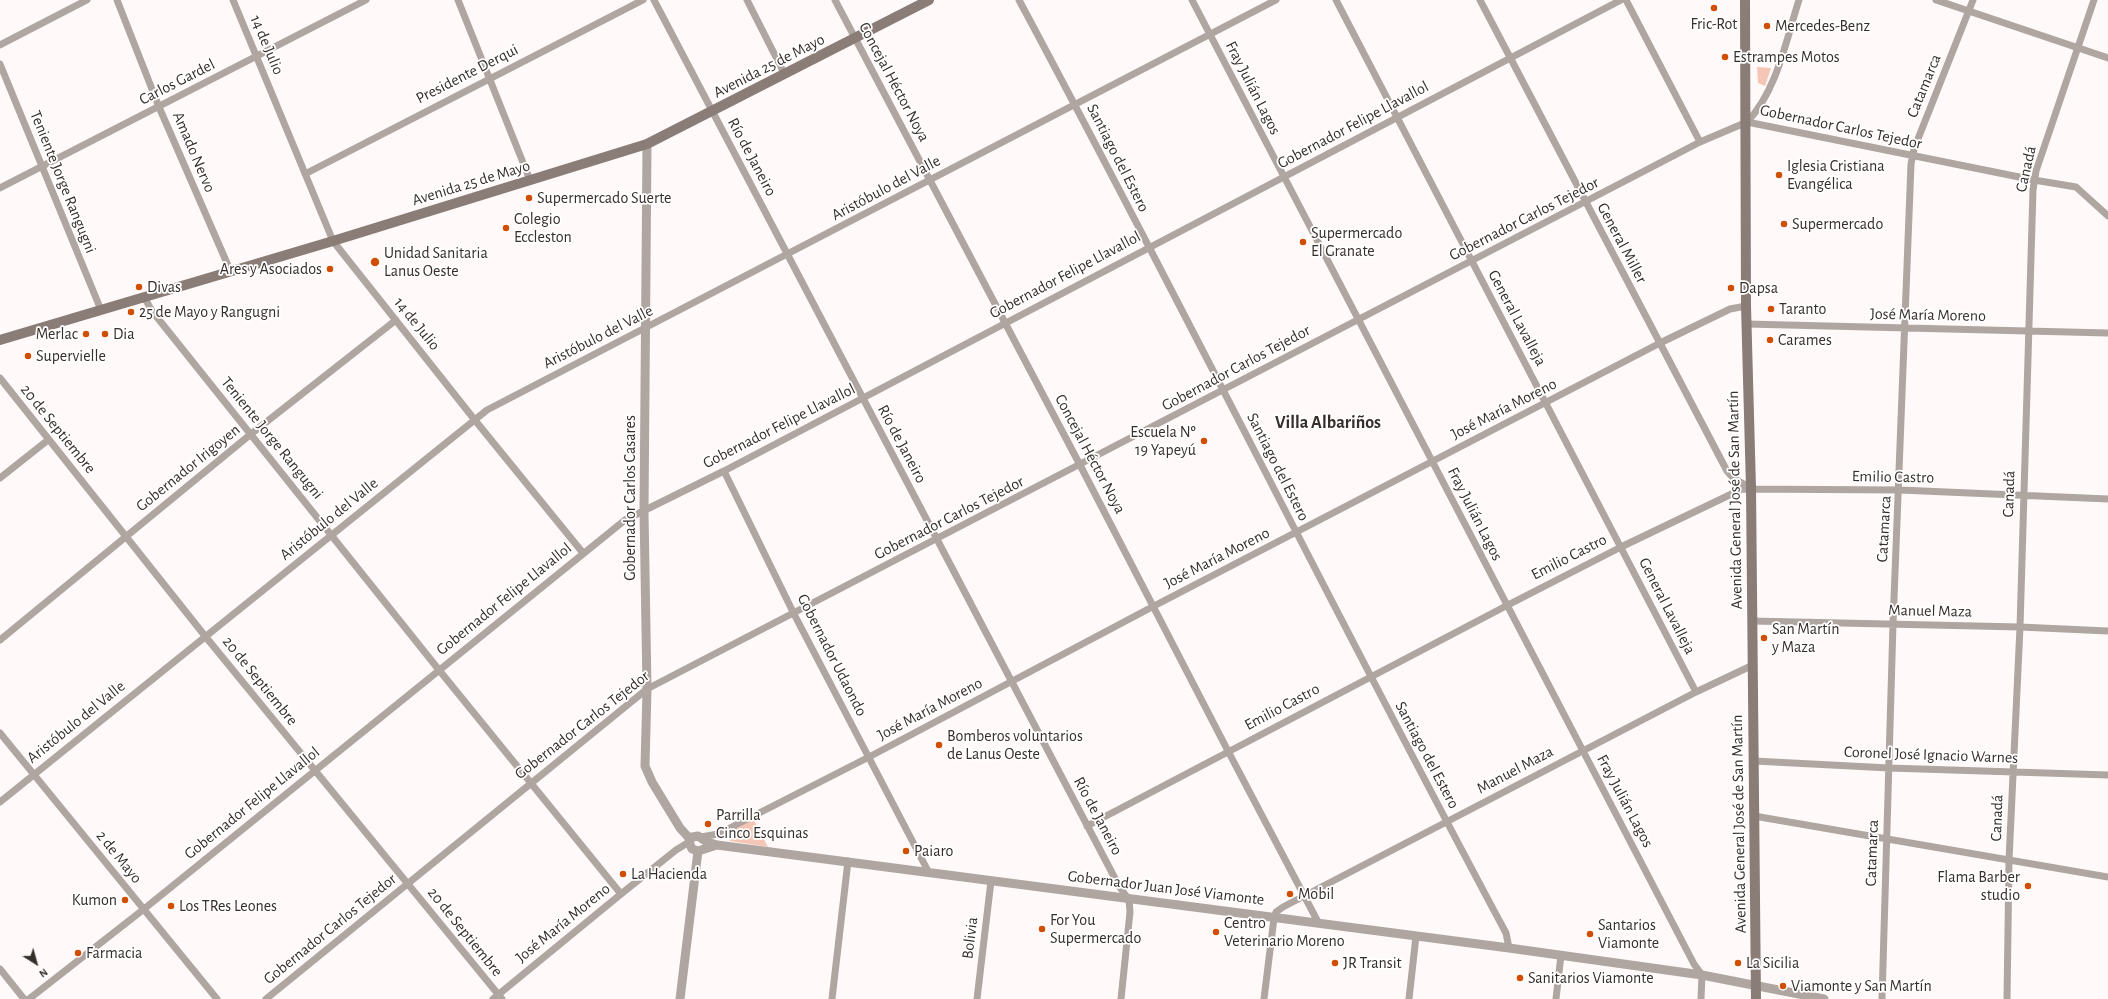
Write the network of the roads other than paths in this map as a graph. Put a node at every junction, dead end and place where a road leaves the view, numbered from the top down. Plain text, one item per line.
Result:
1 (87, 0) edge
2 (117, 0) edge
3 (232, 0) edge
4 (366, 0) edge
5 (458, 0) edge
6 (643, 0) edge
7 (654, 0) edge
8 (746, 0) edge
9 (835, 0) edge
10 (929, 0) edge
11 (1019, 0) edge
12 (1192, 0) edge
13 (1276, 0) edge
14 (1336, 0) edge
15 (1480, 0) edge
16 (1622, 0) edge
17 (1626, 0) edge
18 (1745, 0) edge
19 (1799, 0) edge
20 (1936, 0) edge
21 (1972, 0) edge
22 (2094, 0) edge
23 (1969, 11) junction
24 (1210, 35) junction
25 (855, 39) junction
26 (0, 45) edge
27 (2078, 48) junction
28 (257, 57) junction
29 (2108, 58) edge
30 (1510, 59) junction
31 (0, 64) edge
32 (785, 75) junction
33 (491, 78) junction
34 (1075, 104) junction
35 (159, 107) junction
36 (712, 112) junction
37 (1397, 118) junction
38 (1747, 122) junction
39 (1700, 142) junction
40 (647, 144) junction
41 (1912, 156) junction
42 (42, 167) junction
43 (305, 174) junction
44 (1284, 177) junction
45 (530, 180) junction
46 (931, 180) junction
47 (2034, 180) junction
48 (0, 188) edge
49 (1585, 203) junction
50 (2108, 216) edge
51 (333, 241) junction
52 (1148, 247) junction
53 (787, 255) junction
54 (1471, 261) junction
55 (230, 270) junction
56 (144, 298) junction
57 (1746, 306) junction
58 (101, 310) junction
59 (396, 320) junction
60 (1358, 320) junction
61 (1005, 323) junction
62 (1747, 324) junction
63 (645, 329) junction
64 (1905, 329) junction
65 (2029, 331) junction
66 (2108, 333) edge
67 (0, 340) edge
68 (1660, 343) junction
69 (0, 378) edge
70 (1223, 391) junction
71 (862, 399) junction
72 (1546, 403) junction
73 (474, 419) junction
74 (251, 434) junction
75 (48, 440) junction
76 (1432, 461) junction
77 (1080, 465) junction
78 (724, 471) junction
79 (0, 478) edge
80 (1752, 488) junction
81 (1900, 490) junction
82 (2023, 495) junction
83 (2108, 499) edge
84 (644, 510) junction
85 (1296, 533) junction
86 (332, 535) junction
87 (126, 536) junction
88 (936, 540) junction
89 (1621, 547) junction
90 (583, 553) junction
91 (1154, 606) junction
92 (1506, 606) junction
93 (794, 614) junction
94 (1752, 621) junction
95 (1893, 624) junction
96 (2020, 627) junction
97 (2108, 631) edge
98 (205, 636) junction
99 (0, 640) edge
100 (1753, 666) junction
101 (438, 670) junction
102 (1370, 677) junction
103 (1012, 681) junction
104 (647, 689) junction
105 (1696, 692) junction
106 (0, 733) edge
107 (1582, 750) junction
108 (1228, 751) junction
109 (869, 757) junction
110 (1754, 761) junction
111 (1889, 768) junction
112 (315, 769) junction
113 (2013, 773) junction
114 (34, 774) junction
115 (2108, 775) edge
116 (531, 782) junction
117 (0, 802) edge
118 (1754, 816) junction
119 (1446, 822) junction
120 (1087, 826) junction
121 (702, 838) junction
122 (1887, 840) junction
123 (690, 841) junction
124 (717, 845) junction
125 (700, 850) junction
126 (2009, 860) junction
127 (848, 861) junction
128 (928, 871) junction
129 (2108, 877) edge
130 (991, 881) junction
131 (408, 884) junction
132 (621, 894) junction
133 (1304, 896) junction
134 (1129, 900) junction
135 (144, 909) junction
136 (1274, 918) junction
137 (1318, 922) junction
138 (1416, 936) junction
139 (1509, 948) junction
140 (1562, 956) junction
141 (0, 969) edge
142 (1702, 975) junction
143 (1756, 986) junction
144 (498, 998) edge
145 (24, 999) edge
146 (29, 999) edge
147 (217, 999) edge
148 (266, 999) edge
149 (680, 999) edge
150 (832, 999) edge
151 (977, 999) edge
152 (1121, 999) edge
153 (1264, 999) edge
154 (1409, 999) edge
155 (1556, 999) edge
156 (1701, 999) edge
157 (1756, 999) edge
158 (1824, 999) edge
159 (1882, 999) edge
160 (2007, 999) edge

1 - 26 street
2 - 35 street, Amado Nervo
3 - 28 street, 14 de Julio
4 - 28 street, Carlos Gardel
5 - 33 street
6 - 33 street, Presidente Derqui
7 - 36 street, Río de Janeiro
8 - 32 street
9 - 25 street, Concejal Héctor Noya
10 - 25 main road, Avenida 25 de Mayo
11 - 34 street, Santiago del Estero
12 - 24 street, Fray Julián Lagos
13 - 24 street, Aristóbulo del Valle
14 - 37 street, General Lavalleja
15 - 30 street, General Miller
16 - 30 street, Gobernador Felipe Llavallol
17 - 39 street
18 - 38 main road, Avenida General José de San Martín
19 - 38 street
20 - 23 street
21 - 23 street, Catamarca
22 - 27 street, Canadá
23 - 27 street
23 - 41 street, Catamarca
24 - 34 street, Aristóbulo del Valle
24 - 44 street, Fray Julián Lagos
25 - 32 main road, Avenida 25 de Mayo
25 - 46 street, Concejal Héctor Noya
27 - 29 street
27 - 47 street, Canadá
28 - 35 street, Carlos Gardel
28 - 43 street, 14 de Julio
30 - 37 street, Gobernador Felipe Llavallol
30 - 49 street, General Miller
31 - 42 street, Teniente Jorge Rangugni
32 - 36 main road, Avenida 25 de Mayo
33 - 43 street, Presidente Derqui
33 - 45 street
34 - 46 street, Aristóbulo del Valle
34 - 52 street, Santiago del Estero
35 - 42 street, Carlos Gardel
35 - 55 street, Amado Nervo
36 - 40 main road, Avenida 25 de Mayo
36 - 53 street, Río de Janeiro
37 - 44 street, Gobernador Felipe Llavallol
37 - 54 street, General Lavalleja
38 - 39 street, Gobernador Carlos Tejedor
38 - 41 street, Gobernador Carlos Tejedor
38 - 57 main road, Avenida General José de San Martín
39 - 49 street, Gobernador Carlos Tejedor
40 - 45 main road, Avenida 25 de Mayo
40 - 63 street, Gobernador Carlos Casares
41 - 47 street, Gobernador Carlos Tejedor
41 - 64 street, Catamarca
42 - 48 street, Carlos Gardel
42 - 58 street, Teniente Jorge Rangugni
43 - 51 street, 14 de Julio
44 - 52 street, Gobernador Felipe Llavallol
44 - 60 street, Fray Julián Lagos
45 - 51 main road, Avenida 25 de Mayo
46 - 53 street, Aristóbulo del Valle
46 - 61 street, Concejal Héctor Noya
47 - 50 street, Gobernador Carlos Tejedor
47 - 65 street, Canadá
49 - 54 street, Gobernador Carlos Tejedor
49 - 68 street, General Miller
51 - 55 main road, Avenida 25 de Mayo
51 - 59 street, 14 de Julio
52 - 61 street, Gobernador Felipe Llavallol
52 - 70 street, Santiago del Estero
53 - 63 street, Aristóbulo del Valle
53 - 71 street, Río de Janeiro
54 - 60 street, Gobernador Carlos Tejedor
54 - 72 street, General Lavalleja
55 - 56 main road, Avenida 25 de Mayo
56 - 58 main road, Avenida 25 de Mayo
56 - 74 street, Teniente Jorge Rangugni
57 - 62 main road, Avenida General José de San Martín
57 - 68 street, José María Moreno
58 - 67 main road, Avenida 25 de Mayo
59 - 73 street, 14 de Julio
59 - 74 street, Gobernador Irigoyen
60 - 70 street, Gobernador Carlos Tejedor
60 - 76 street, Fray Julián Lagos
61 - 71 street, Gobernador Felipe Llavallol
61 - 77 street, Concejal Héctor Noya
62 - 64 street, José María Moreno
62 - 80 main road, Avenida General José de San Martín
63 - 73 street, Aristóbulo del Valle
63 - 84 street, Gobernador Carlos Casares
64 - 65 street, José María Moreno
64 - 81 street, Catamarca
65 - 66 street, José María Moreno
65 - 82 street, Canadá
68 - 72 street, José María Moreno
68 - 80 street, General Miller
69 - 75 street, 20 de Septiembre
70 - 77 street, Gobernador Carlos Tejedor
70 - 85 street, Santiago del Estero
71 - 78 street, Gobernador Felipe Llavallol
71 - 88 street, Río de Janeiro
72 - 76 street, José María Moreno
72 - 89 street, General Lavalleja
73 - 86 street, Aristóbulo del Valle
73 - 90 street, 14 de Julio
74 - 86 street, Teniente Jorge Rangugni
74 - 87 street, Gobernador Irigoyen
75 - 79 street
75 - 87 street, 20 de Septiembre
76 - 85 street, José María Moreno
76 - 92 street, Fray Julián Lagos
77 - 88 street, Gobernador Carlos Tejedor
77 - 91 street, Concejal Héctor Noya
78 - 84 street, Gobernador Felipe Llavallol
78 - 93 street, Gobernador Udaondo
80 - 81 street, Emilio Castro
80 - 89 street, Emilio Castro
80 - 94 main road, Avenida General José de San Martín
81 - 82 street, Emilio Castro
81 - 95 street, Catamarca
82 - 83 street, Emilio Castro
82 - 96 street, Canadá
84 - 90 street, Gobernador Felipe Llavallol
84 - 104 street, Gobernador Carlos Casares
85 - 91 street, José María Moreno
85 - 102 street, Santiago del Estero
86 - 98 street, Aristóbulo del Valle
86 - 101 street, Teniente Jorge Rangugni
87 - 98 street, 20 de Septiembre
87 - 99 street, Gobernador Irigoyen
88 - 93 street, Gobernador Carlos Tejedor
88 - 103 street, Río de Janeiro
89 - 92 street, Emilio Castro
89 - 105 street, General Lavalleja
90 - 101 street, Gobernador Felipe Llavallol
91 - 103 street, José María Moreno
91 - 108 street, Concejal Héctor Noya
92 - 102 street, Emilio Castro
92 - 107 street, Fray Julián Lagos
93 - 104 street, Gobernador Carlos Tejedor
93 - 109 street, Gobernador Udaondo
94 - 95 street, Manuel Maza
94 - 100 main road, Avenida General José de San Martín
95 - 96 street, Manuel Maza
95 - 111 street, Catamarca
96 - 97 street, Manuel Maza
96 - 113 street, Canadá
98 - 112 street, 20 de Septiembre
98 - 114 street, Aristóbulo del Valle
100 - 105 street, Manuel Maza
100 - 110 main road, Avenida General José de San Martín
101 - 112 street, Gobernador Felipe Llavallol
101 - 116 street, Teniente Jorge Rangugni
102 - 108 street, Emilio Castro
102 - 119 street, Santiago del Estero
103 - 109 street, José María Moreno
103 - 120 street, Río de Janeiro
104 - 116 street, Gobernador Carlos Tejedor
104 - 123 street, Gobernador Carlos Casares
105 - 107 street, Manuel Maza
106 - 114 street, 2 de Mayo
107 - 119 street, Manuel Maza
107 - 142 street, Fray Julián Lagos
108 - 120 street, Emilio Castro
108 - 133 street, Concejal Héctor Noya
109 - 121 street, José María Moreno
109 - 128 street, Gobernador Udaondo
110 - 111 street, Coronel José Ignacio Warnes
110 - 118 main road, Avenida General José de San Martín
111 - 113 street, Coronel José Ignacio Warnes
111 - 122 street, Catamarca
112 - 131 street, 20 de Septiembre
112 - 135 street, Gobernador Felipe Llavallol
113 - 115 street, Coronel José Ignacio Warnes
113 - 126 street, Canadá
114 - 117 street, Aristóbulo del Valle
114 - 135 street, 2 de Mayo
116 - 131 street, Gobernador Carlos Tejedor
116 - 132 street, Teniente Jorge Rangugni
118 - 122 street
118 - 143 main road, Avenida General José de San Martín
119 - 133 street, Manuel Maza
119 - 139 street, Santiago del Estero
120 - 134 street, Río de Janeiro
121 - 123 street
121 - 124 street, Gobernador Juan José Viamonte
121 - 125 street
122 - 126 street
122 - 159 street, Catamarca
123 - 125 street
123 - 132 street, José María Moreno
124 - 125 street, Gobernador Juan José Viamonte
124 - 127 street, Gobernador Juan José Viamonte
125 - 149 street
126 - 129 street
126 - 160 street, Canadá
127 - 128 street, Gobernador Juan José Viamonte
127 - 150 street
128 - 130 street, Gobernador Juan José Viamonte
130 - 134 street, Gobernador Juan José Viamonte
130 - 151 street, Bolivia
131 - 144 street, 20 de Septiembre
131 - 148 street, Gobernador Carlos Tejedor
132 - 144 street, José María Moreno
133 - 136 street, Manuel Maza
133 - 137 street, Concejal Héctor Noya
134 - 136 street, Gobernador Juan José Viamonte
134 - 152 street
135 - 146 street, Gobernador Felipe Llavallol
135 - 147 street, 2 de Mayo
136 - 137 street, Gobernador Juan José Viamonte
136 - 153 street
137 - 138 street, Gobernador Juan José Viamonte
138 - 139 street, Gobernador Juan José Viamonte
138 - 154 street
139 - 140 street, Gobernador Juan José Viamonte
140 - 142 street, Gobernador Juan José Viamonte
140 - 155 street
141 - 145 street
142 - 143 street, Gobernador Juan José Viamonte
142 - 156 street
143 - 157 main road, Avenida General José de San Martín
143 - 158 street, Gobernador Juan José Viamonte

